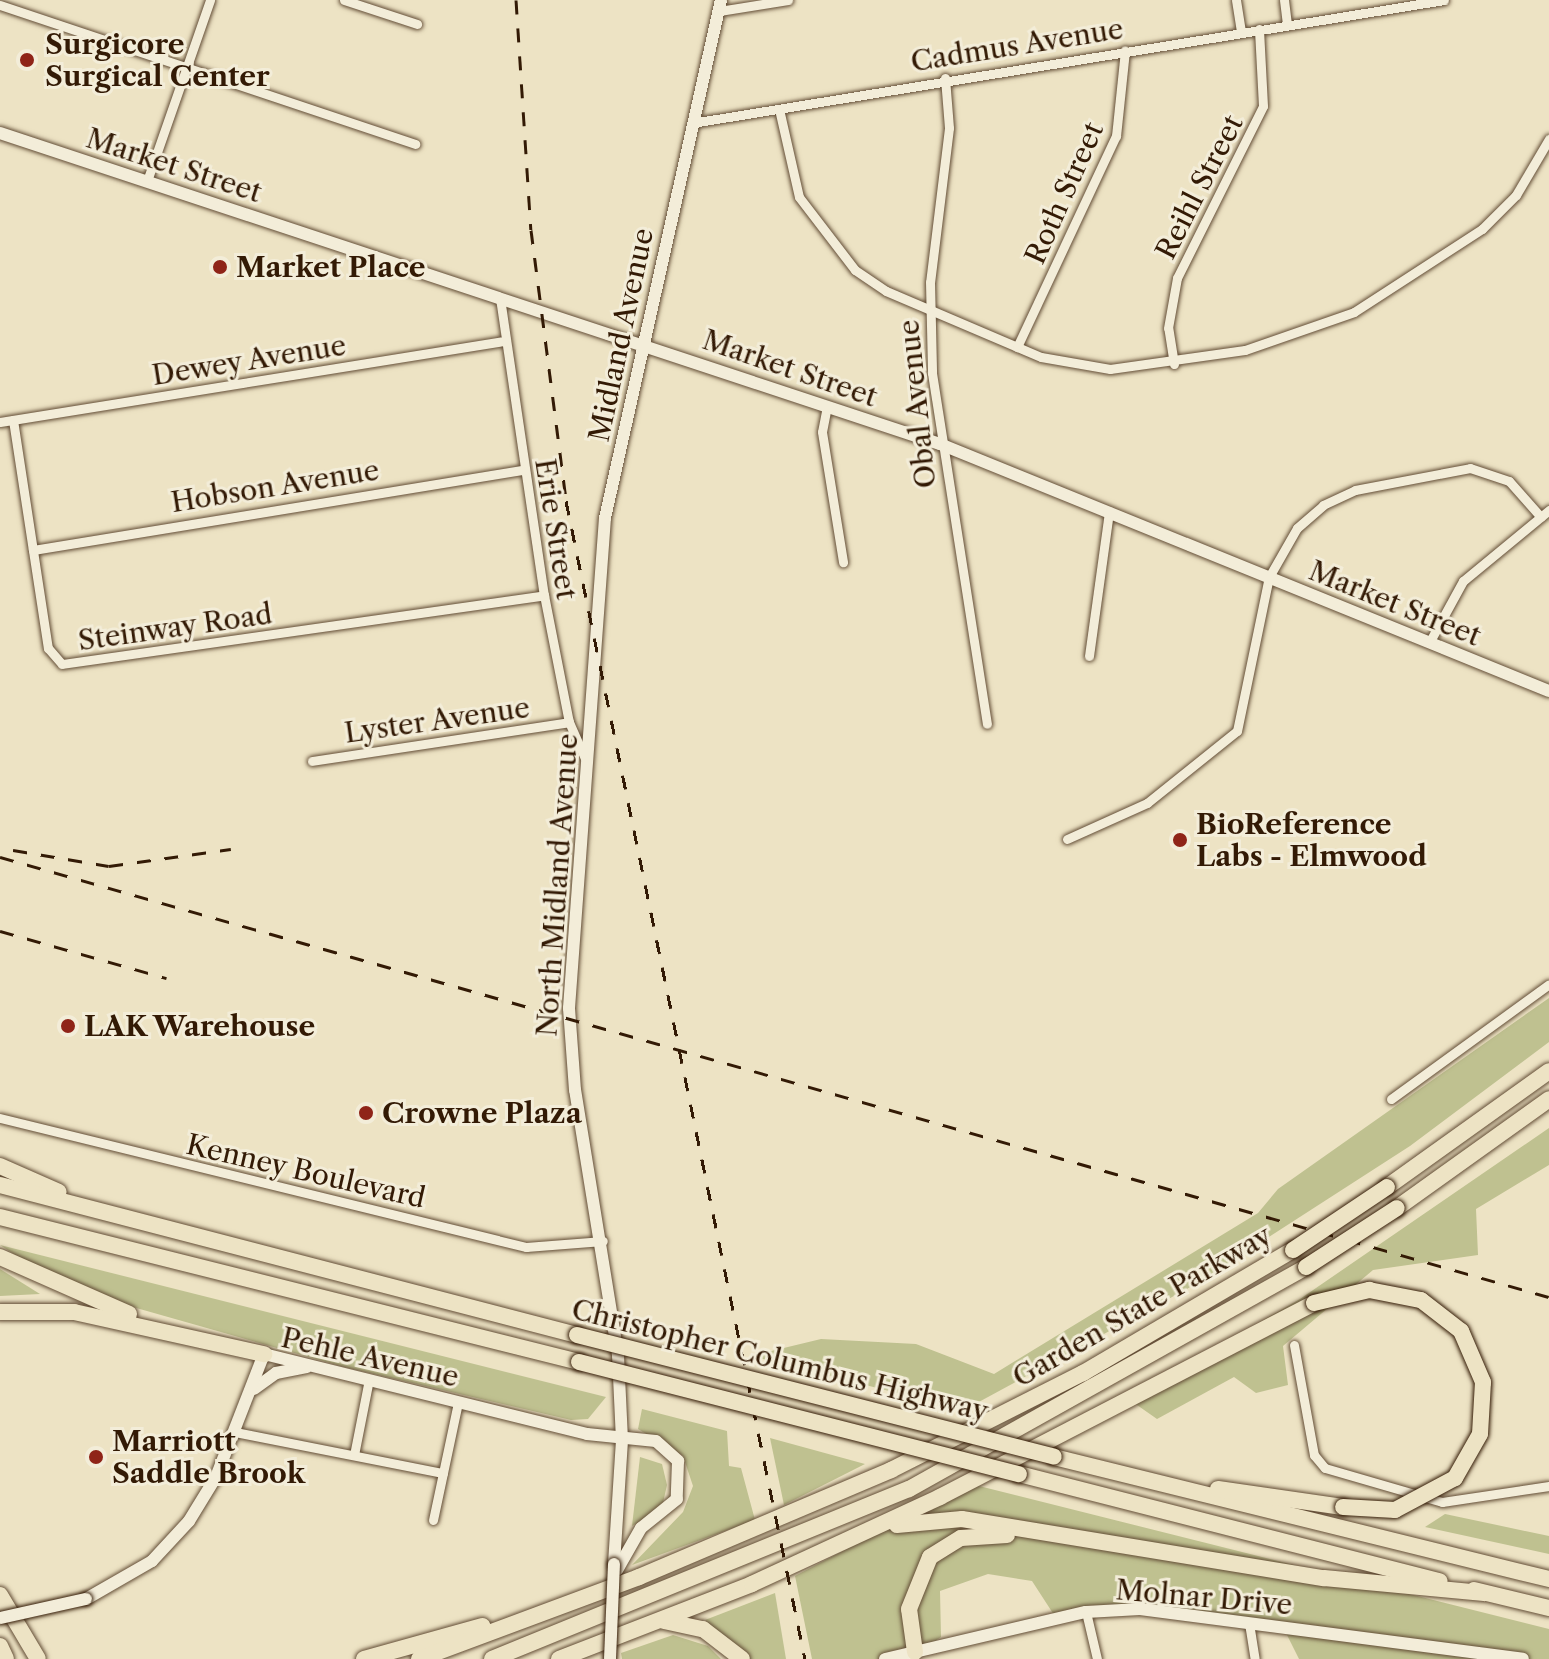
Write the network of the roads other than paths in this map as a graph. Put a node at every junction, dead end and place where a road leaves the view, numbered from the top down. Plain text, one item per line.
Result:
1 (210, 0) edge
2 (344, 0) edge
3 (788, 0) edge
4 (1236, 0) edge
5 (1284, 0) edge
6 (1444, 0) edge
7 (360, 2) edge
8 (0, 5) edge
9 (720, 5) edge
10 (1380, 5) edge
11 (417, 24) dead end
12 (1287, 25) junction
13 (1259, 29) junction
14 (1241, 32) junction
15 (1125, 50) junction
16 (185, 67) junction
17 (945, 78) junction
18 (779, 109) junction
19 (692, 123) junction
20 (0, 133) edge
21 (1549, 139) edge
22 (415, 144) dead end
23 (147, 181) junction
24 (500, 298) junction
25 (929, 309) junction
26 (504, 341) junction
27 (644, 345) junction
28 (1017, 347) junction
29 (1174, 364) junction
30 (827, 406) junction
31 (13, 420) junction
32 (0, 422) edge
33 (940, 444) junction
34 (524, 470) junction
35 (1109, 511) junction
36 (1545, 513) edge
37 (33, 550) junction
38 (843, 562) dead end
39 (1269, 577) junction
40 (544, 595) junction
41 (1429, 643) junction
42 (1089, 656) dead end
43 (595, 685) joint
44 (1549, 691) edge
45 (569, 722) junction
46 (987, 724) dead end
47 (312, 761) dead end
48 (587, 763) junction
49 (1067, 839) dead end
50 (1549, 984) edge
51 (1549, 1071) edge
52 (1391, 1099) dead end
53 (1549, 1099) edge
54 (0, 1118) edge
55 (0, 1166) edge
56 (0, 1185) edge
57 (105, 1212) junction
58 (0, 1217) edge
59 (603, 1241) junction
60 (0, 1257) edge
61 (0, 1299) edge
62 (0, 1312) edge
63 (121, 1312) junction
64 (191, 1335) junction
65 (1294, 1345) dead end
66 (264, 1354) junction
67 (314, 1366) junction
68 (369, 1379) junction
69 (252, 1391) junction
70 (458, 1402) junction
71 (235, 1432) junction
72 (622, 1440) junction
73 (354, 1455) junction
74 (443, 1473) junction
75 (1145, 1479) junction
76 (1549, 1486) edge
77 (433, 1520) dead end
78 (623, 1548) junction
79 (799, 1564) junction
80 (1231, 1564) junction
81 (1549, 1579) edge
82 (1484, 1593) junction
83 (0, 1595) edge
84 (576, 1600) junction
85 (1549, 1608) edge
86 (1086, 1612) junction
87 (0, 1618) edge
88 (663, 1620) junction
89 (1249, 1623) junction
90 (721, 1641) junction
91 (0, 1646) edge
92 (915, 1652) junction
93 (6, 1659) edge
94 (38, 1659) edge
95 (364, 1659) edge
96 (419, 1659) edge
97 (494, 1659) edge
98 (559, 1659) edge
99 (610, 1659) edge
100 (732, 1659) edge
101 (742, 1659) edge
102 (885, 1659) edge
103 (1097, 1659) edge
104 (1255, 1659) edge
105 (1523, 1659) edge

1 - 16 street
2 - 7 street
3 - 9 street
4 - 14 street
5 - 12 street
6 - 10 street, Cadmus Avenue
7 - 11 street
8 - 16 street
9 - 19 street, Midland Avenue
10 - 12 street, Cadmus Avenue
12 - 13 street, Cadmus Avenue
13 - 14 street, Cadmus Avenue
13 - 29 street, Reihl Street
14 - 15 street, Cadmus Avenue
15 - 17 street, Cadmus Avenue
15 - 28 street, Roth Street
16 - 22 street
16 - 23 street
17 - 18 street, Cadmus Avenue
17 - 25 street, Obal Avenue
18 - 19 street, Cadmus Avenue
18 - 25 street
19 - 27 street, Midland Avenue
20 - 23 street, Market Street
21 - 29 street
23 - 24 street, Market Street
24 - 26 street, Erie Street
24 - 27 street, Market Street
25 - 28 street
25 - 33 street, Obal Avenue
26 - 31 street, Dewey Avenue
26 - 34 street, Erie Street
27 - 30 street, Market Street
27 - 43 street, Midland Avenue
28 - 29 street
30 - 33 street, Market Street
30 - 38 street
31 - 32 street, Dewey Avenue
31 - 37 street, Steinway Road
33 - 35 street, Market Street
33 - 46 street, Obal Avenue
34 - 37 street, Hobson Avenue
34 - 40 street, Erie Street
35 - 39 street, Market Street
35 - 42 street
36 - 39 street
36 - 41 street
37 - 40 street, Steinway Road
39 - 41 street, Market Street
39 - 49 street
40 - 45 street, Erie Street
41 - 44 street, Market Street
43 - 48 street, North Midland Avenue
45 - 47 street, Lyster Avenue
45 - 48 street, Erie Street
48 - 59 street, North Midland Avenue
50 - 52 street
51 - 84 highway, Garden State Parkway, bridge
53 - 97 highway, Garden State Parkway, bridge
54 - 59 street, Kenney Boulevard
55 - 57 highway
56 - 57 highway, Christopher Columbus Highway
57 - 75 highway, Christopher Columbus Highway, bridge
58 - 82 highway, Christopher Columbus Highway, bridge
59 - 72 street, North Midland Avenue
60 - 63 highway
61 - 63 highway
62 - 64 highway
63 - 64 highway
64 - 66 highway
65 - 76 street
66 - 67 street, Pehle Avenue
66 - 69 street, Pehle Avenue
67 - 68 street, Pehle Avenue
67 - 69 street
68 - 70 street, Pehle Avenue
68 - 73 street
69 - 71 street, Pehle Avenue
70 - 72 street, Pehle Avenue
70 - 74 street
71 - 73 street
71 - 87 street, Pehle Avenue, bridge
72 - 78 street, North Midland Avenue
72 - 78 street, Pehle Avenue
73 - 74 street
74 - 77 street
75 - 79 highway, bridge
75 - 81 highway, Christopher Columbus Highway
78 - 99 street, North Midland Avenue, bridge
79 - 80 highway
79 - 88 highway
80 - 82 highway
80 - 92 highway
82 - 85 highway, Christopher Columbus Highway
83 - 94 highway
84 - 95 highway
84 - 96 highway, Garden State Parkway
86 - 89 street, Molnar Drive
86 - 92 street, Molnar Drive
86 - 103 street
88 - 90 highway
88 - 98 highway
89 - 104 street
89 - 105 street, Molnar Drive
90 - 100 highway
90 - 101 highway
91 - 93 highway
92 - 102 street, Molnar Drive

